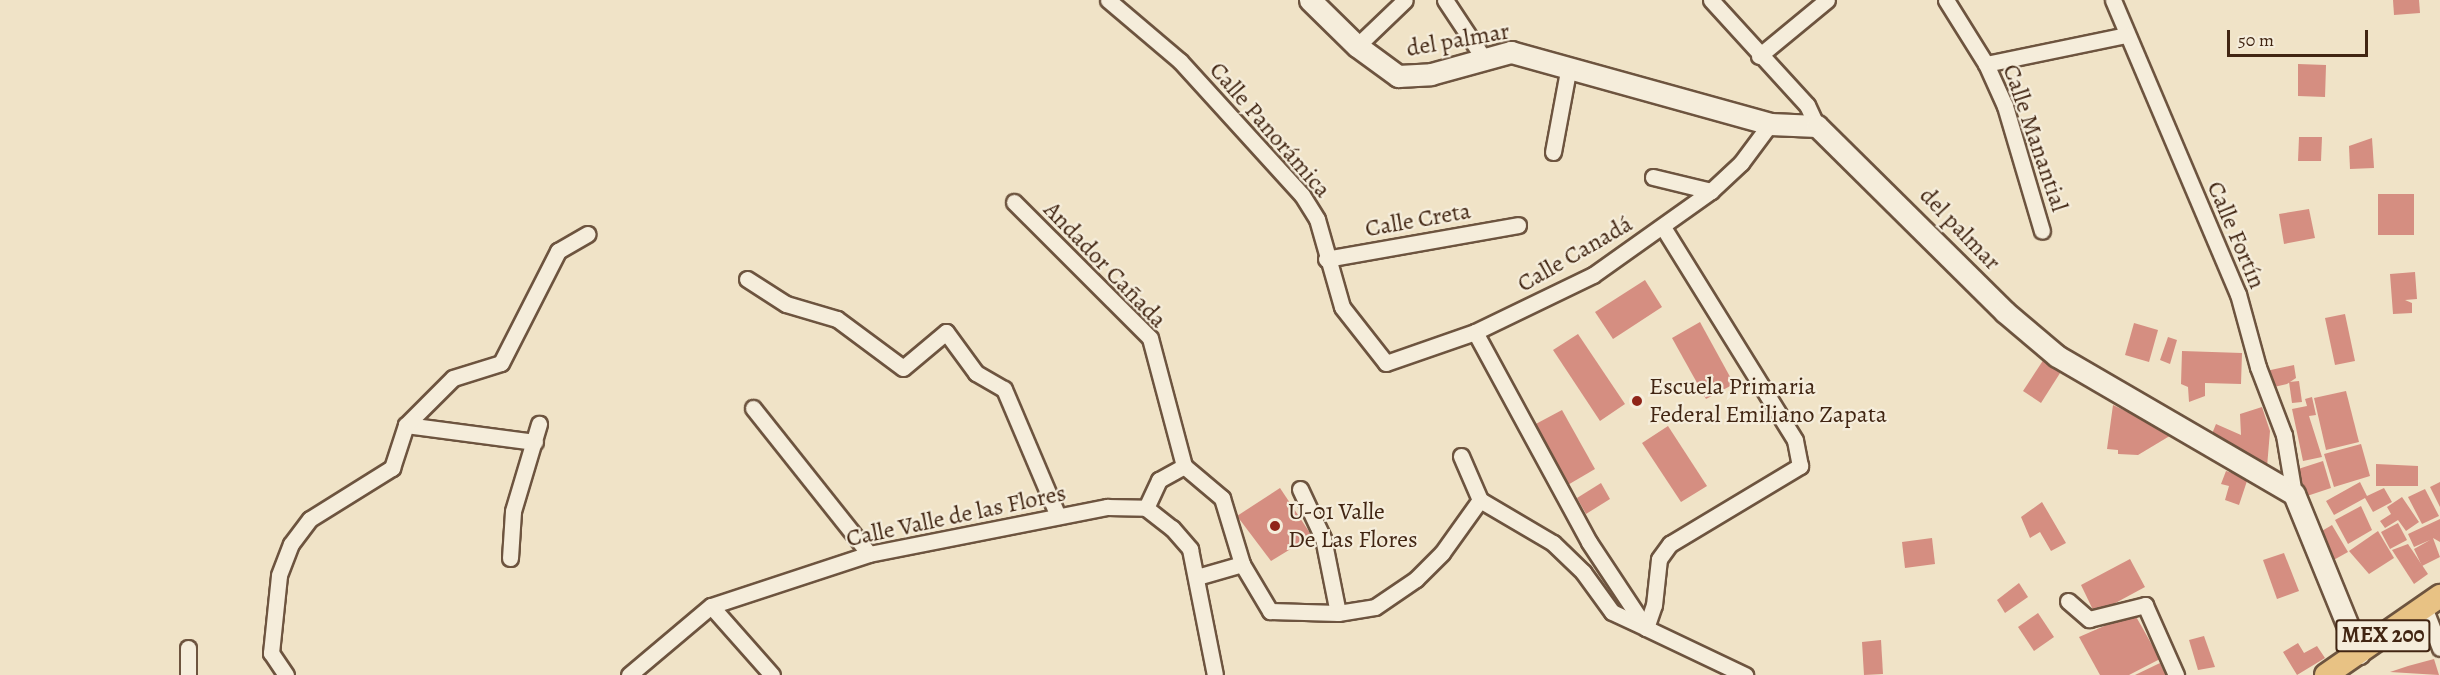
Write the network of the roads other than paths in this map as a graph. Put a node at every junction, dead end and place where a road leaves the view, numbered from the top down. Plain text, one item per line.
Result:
1 (1108, 0) edge
2 (1310, 0) edge
3 (1405, 0) edge
4 (1445, 0) edge
5 (1711, 0) edge
6 (1827, 0) edge
7 (1946, 0) edge
8 (2114, 0) edge
9 (2126, 35) junction
10 (1357, 46) junction
11 (1759, 56) junction
12 (1484, 58) junction
13 (1986, 64) junction
14 (1568, 71) junction
15 (1770, 124) junction
16 (1816, 126) junction
17 (1553, 152) dead end
18 (1653, 177) dead end
19 (1711, 191) junction
20 (1014, 202) dead end
21 (1518, 225) dead end
22 (1663, 228) junction
23 (2042, 231) dead end
24 (586, 234) dead end
25 (1326, 259) junction
26 (747, 279) dead end
27 (1475, 332) junction
28 (1373, 349) joint
29 (753, 408) dead end
30 (539, 424) dead end
31 (406, 425) junction
32 (535, 442) junction
33 (1461, 456) dead end
34 (1184, 466) junction
35 (1300, 489) dead end
36 (2294, 494) junction
37 (1480, 500) junction
38 (1146, 508) junction
39 (1058, 516) junction
40 (869, 554) junction
41 (510, 558) dead end
42 (1242, 564) junction
43 (1197, 577) junction
44 (2068, 601) dead end
45 (2432, 601) edge
46 (711, 606) junction
47 (1338, 613) junction
48 (1646, 628) junction
49 (188, 648) dead end
50 (2440, 648) edge
51 (2359, 653) junction
52 (636, 672) edge
53 (188, 675) edge
54 (286, 675) edge
55 (772, 675) edge
56 (1215, 675) edge
57 (1744, 675) edge
58 (2176, 675) edge
59 (2326, 675) edge

1 - 25 street, Calle Panorámica
2 - 10 street
3 - 10 street
4 - 12 street
5 - 11 street
6 - 11 street
7 - 13 street, Calle Manantial
8 - 9 street, Calle Fortín
9 - 13 street
9 - 36 street, Calle Fortín
10 - 12 street, del palmar
11 - 16 street
12 - 14 street, del palmar
13 - 23 street, Calle Manantial
14 - 15 street, del palmar
14 - 17 street
15 - 16 street, del palmar
15 - 19 street, Calle Canadá
16 - 36 street, del palmar
18 - 19 street
19 - 22 street, Calle Canadá
20 - 34 street, Andador Cañada
21 - 25 street, Calle Creta
22 - 27 street, Calle Canadá
22 - 48 street
24 - 31 street
25 - 28 street, Calle Panorámica
26 - 39 street
27 - 28 street, Calle Canadá
27 - 48 street
29 - 40 street
30 - 32 street
31 - 32 street
31 - 54 street
32 - 41 street
33 - 37 street
34 - 38 street
34 - 42 street
35 - 47 street
36 - 51 street
37 - 47 street
37 - 48 street
38 - 39 street, Calle Valle de las Flores
38 - 43 street
39 - 40 street, Calle Valle de las Flores
40 - 46 street, Calle Valle de las Flores
42 - 43 street
42 - 47 street
43 - 56 street
44 - 58 street
45 - 50 street
45 - 51 main road, MEX 200
46 - 52 street, Calle Valle de las Flores
46 - 55 street
48 - 57 street
49 - 53 street
51 - 59 main road, MEX 200

